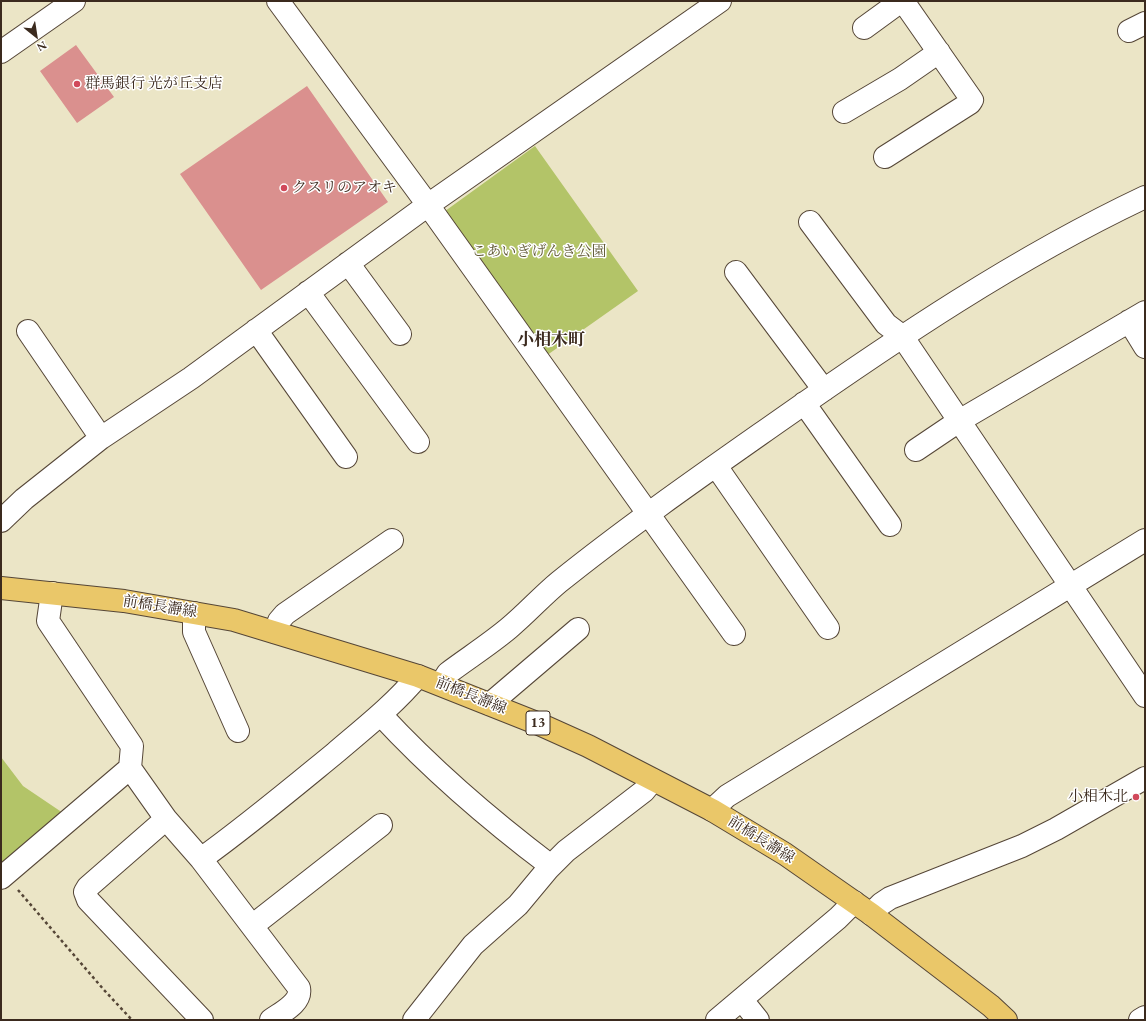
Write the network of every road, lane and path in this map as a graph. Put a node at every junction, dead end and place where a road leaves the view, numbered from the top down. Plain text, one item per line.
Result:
1 (74, 1) edge
2 (278, 1) edge
3 (720, 1) edge
4 (902, 1) edge
5 (864, 28) dead end
6 (1, 52) edge
7 (939, 52) junction
8 (844, 112) dead end
9 (885, 158) dead end
10 (1145, 197) edge
11 (428, 205) junction
12 (810, 222) dead end
13 (348, 263) junction
14 (736, 272) dead end
15 (308, 292) junction
16 (1137, 316) edge
17 (256, 330) junction
18 (28, 332) dead end
19 (400, 334) dead end
20 (902, 336) junction
21 (1145, 347) edge
22 (824, 390) junction
23 (804, 403) junction
24 (959, 421) junction
25 (101, 438) junction
26 (418, 442) dead end
27 (916, 450) dead end
28 (346, 457) dead end
29 (716, 466) junction
30 (648, 515) junction
31 (1, 521) edge
32 (890, 525) dead end
33 (392, 540) dead end
34 (1145, 540) edge
35 (1069, 585) junction
36 (1, 588) edge
37 (52, 593) junction
38 (194, 612) junction
39 (828, 628) dead end
40 (578, 629) dead end
41 (275, 632) junction
42 (734, 634) dead end
43 (418, 676) junction
44 (441, 684) junction
45 (1145, 696) edge
46 (490, 704) junction
47 (381, 715) junction
48 (238, 731) dead end
49 (130, 768) junction
50 (1145, 778) edge
51 (653, 780) junction
52 (712, 810) junction
53 (166, 819) junction
54 (381, 825) dead end
55 (201, 859) junction
56 (551, 866) junction
57 (3, 877) edge
58 (854, 902) junction
59 (871, 914) junction
60 (252, 926) junction
61 (742, 1000) junction
62 (1145, 1016) edge
63 (132, 1020) edge
64 (202, 1020) edge
65 (271, 1020) edge
66 (414, 1020) edge
67 (717, 1020) edge
68 (758, 1020) edge
69 (1006, 1020) edge
70 (1140, 1020) edge

1 - 6 street
2 - 11 street
3 - 11 street
4 - 5 street
4 - 7 street
7 - 8 street
7 - 9 street
10 - 20 street
11 - 13 street
11 - 30 street
12 - 20 street
13 - 15 street
13 - 19 street
14 - 22 street
15 - 17 street
15 - 26 street
16 - 21 street
16 - 24 street
17 - 25 street
17 - 28 street
18 - 25 street
20 - 22 street
20 - 24 street
22 - 23 street
23 - 29 street
23 - 32 street
24 - 27 street
24 - 35 street
25 - 31 street
29 - 30 street
29 - 39 street
30 - 42 street
30 - 44 street
33 - 41 street
34 - 35 street
35 - 45 street
35 - 52 street
36 - 37 main road, 前橋長瀞線 / 13
37 - 38 main road, 前橋長瀞線 / 13
37 - 49 street
38 - 41 main road, 前橋長瀞線 / 13
38 - 48 street
40 - 46 street
41 - 43 main road, 前橋長瀞線 / 13
43 - 44 main road, 前橋長瀞線 / 13
43 - 47 street
44 - 46 main road, 前橋長瀞線 / 13
46 - 51 main road, 前橋長瀞線 / 13
47 - 55 street
47 - 56 street
49 - 53 street
49 - 57 street
50 - 59 street
51 - 52 main road, 前橋長瀞線 / 13
51 - 56 street
52 - 58 main road, 前橋長瀞線 / 13
53 - 55 street
53 - 64 street
54 - 60 street
55 - 60 street
56 - 66 street
57 - 63 path
58 - 59 main road, 前橋長瀞線 / 13
58 - 61 street
59 - 69 main road, 前橋長瀞線 / 13
60 - 65 street
61 - 67 street
61 - 68 street
62 - 70 street

